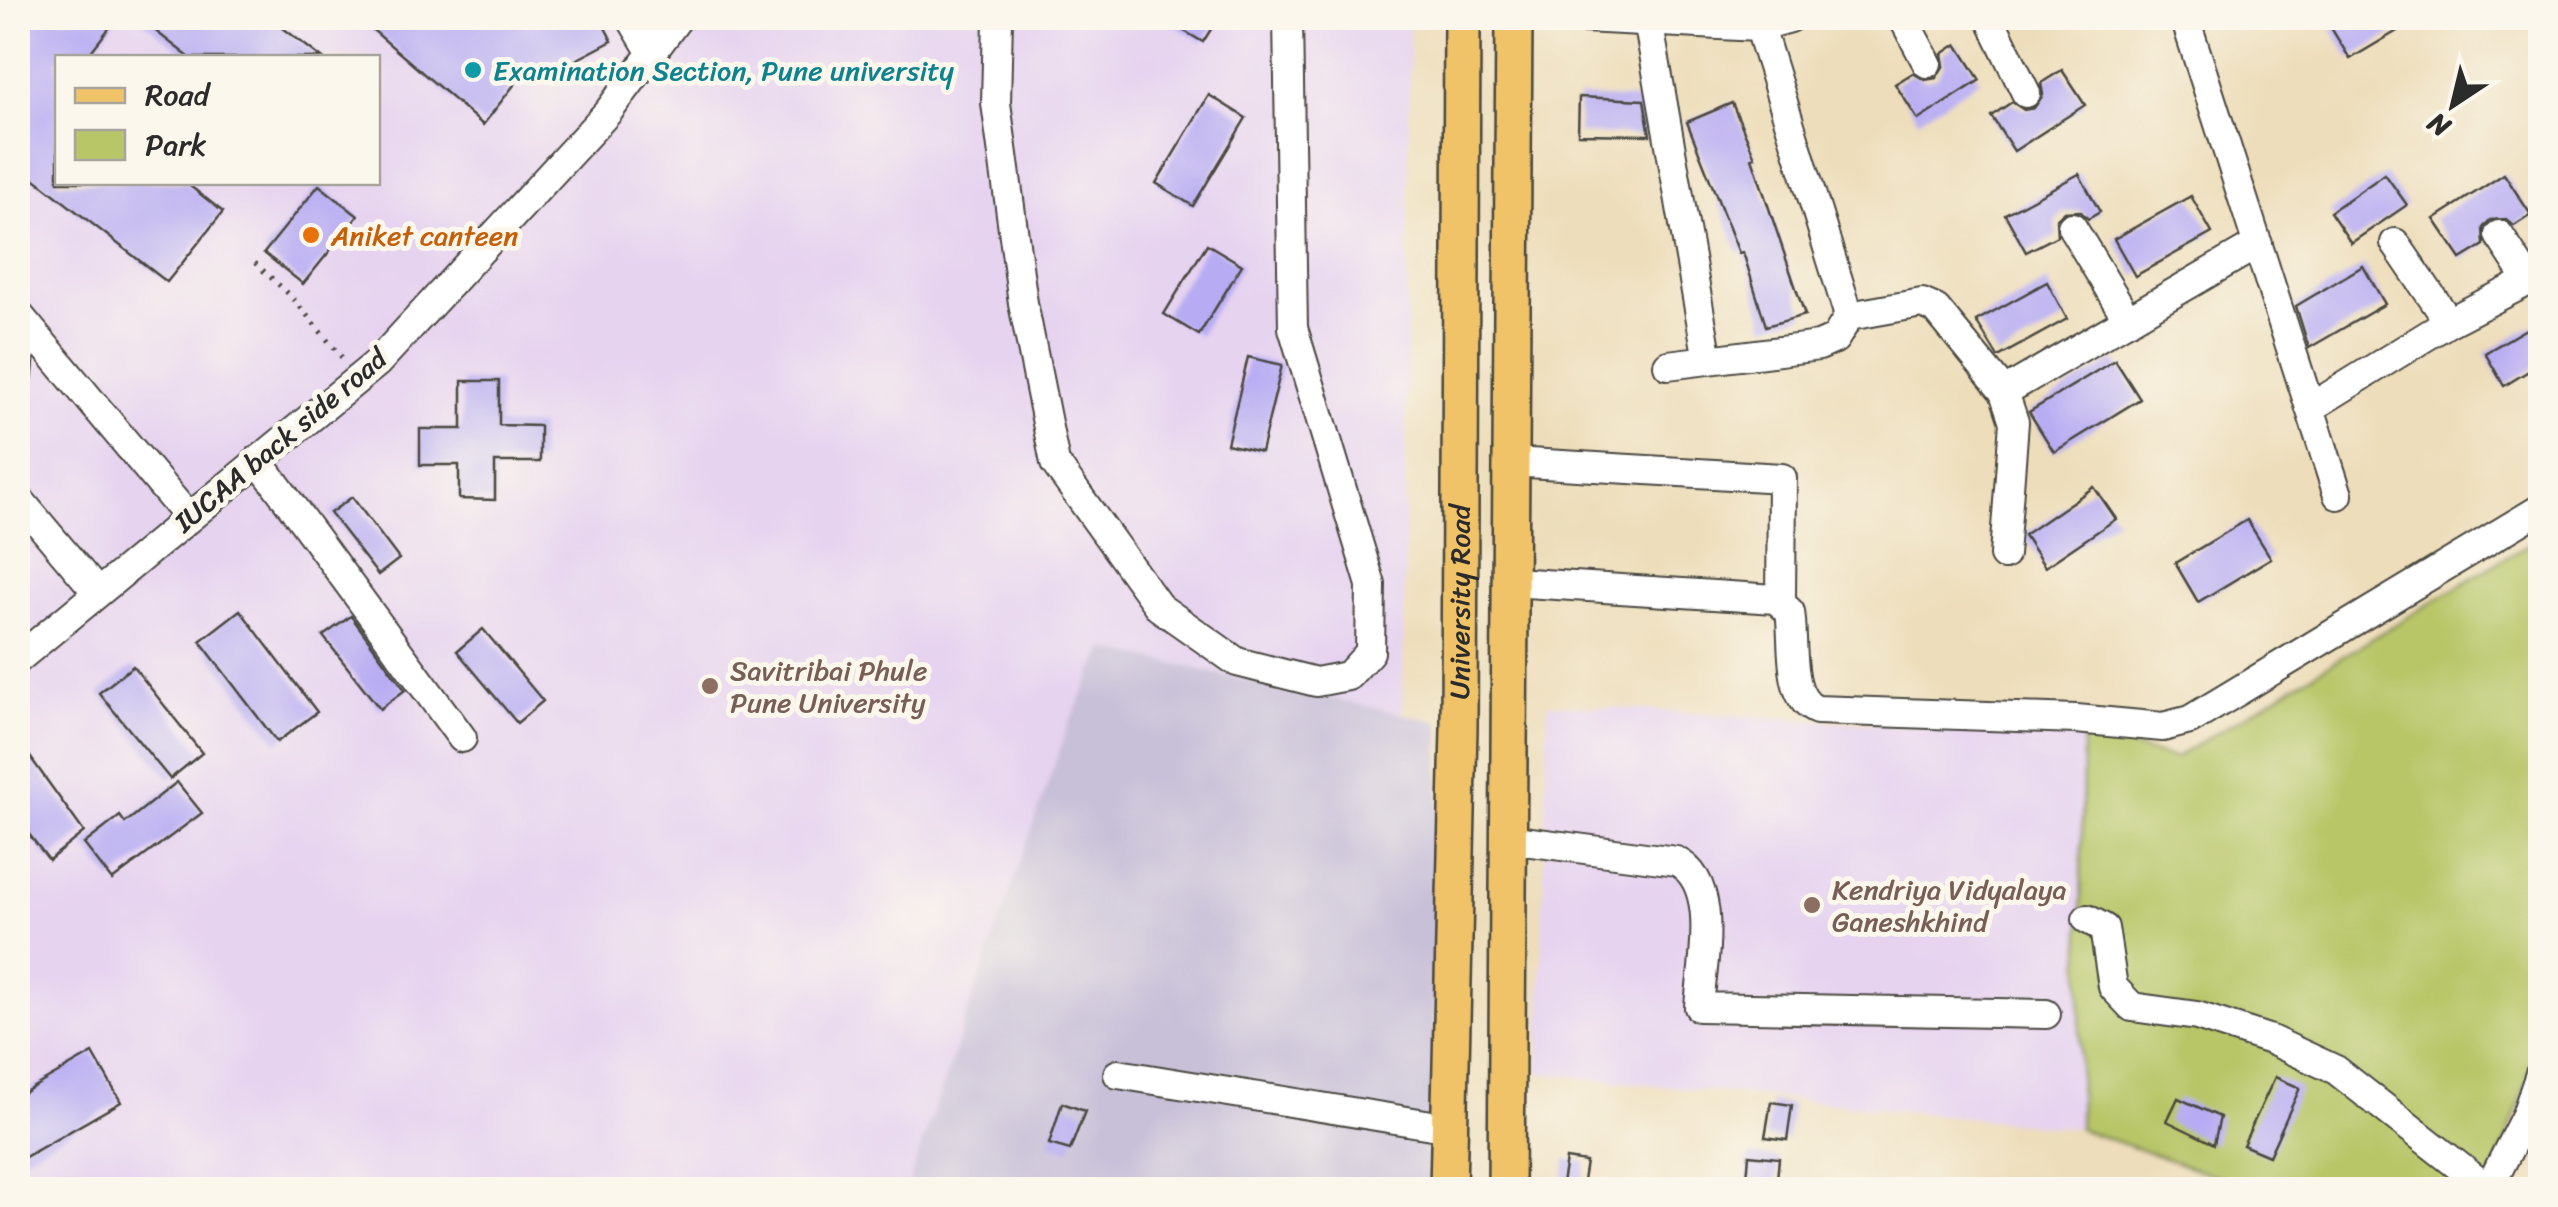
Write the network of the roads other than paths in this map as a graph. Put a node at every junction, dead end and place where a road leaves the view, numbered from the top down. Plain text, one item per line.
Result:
1 (631, 18) edge
2 (678, 18) edge
3 (998, 18) edge
4 (1288, 18) edge
5 (1462, 18) edge
6 (1514, 18) edge
7 (1584, 18) edge
8 (1790, 18) edge
9 (1904, 18) edge
10 (2185, 18) edge
11 (1648, 20) edge
12 (1990, 20) edge
13 (1757, 22) edge
14 (652, 53) junction
15 (1927, 64) dead end
16 (2026, 93) dead end
17 (2072, 227) dead end
18 (2499, 236) dead end
19 (2395, 243) dead end
20 (2258, 244) junction
21 (2535, 278) edge
22 (1849, 316) junction
23 (20, 317) edge
24 (2128, 320) junction
25 (2448, 322) junction
26 (1708, 360) junction
27 (1668, 365) dead end
28 (18, 376) edge
29 (2004, 392) junction
30 (2310, 408) junction
31 (258, 460) junction
32 (1511, 462) junction
33 (2338, 495) dead end
34 (18, 498) edge
35 (2540, 509) edge
36 (188, 516) junction
37 (2004, 555) dead end
38 (1511, 582) junction
39 (97, 592) junction
40 (1781, 601) junction
41 (18, 659) edge
42 (462, 738) dead end
43 (1509, 839) junction
44 (2087, 919) dead end
45 (2046, 1014) dead end
46 (1118, 1074) dead end
47 (2540, 1074) edge
48 (1450, 1128) junction
49 (2488, 1189) edge
50 (1448, 1190) edge
51 (1506, 1190) edge

1 - 14 street
2 - 14 street, IUCAA back side road
3 - 4 street
5 - 48 main road, University Road
6 - 32 main road, University Road
7 - 11 street
8 - 13 street
9 - 15 street
10 - 20 street
11 - 13 street
11 - 26 street
12 - 16 street
13 - 22 street
14 - 31 street, IUCAA back side road
17 - 24 street
18 - 21 street
19 - 25 street
20 - 24 street
20 - 30 street
21 - 25 street
22 - 26 street
22 - 29 street
23 - 28 street
23 - 36 street
24 - 29 street
25 - 30 street
26 - 27 street
29 - 37 street
30 - 33 street
31 - 36 street, IUCAA back side road
31 - 42 street
32 - 38 main road, University Road
32 - 40 street
34 - 39 street
35 - 40 street
36 - 39 street, IUCAA back side road
38 - 40 street
38 - 43 main road, University Road
39 - 41 street, IUCAA back side road
43 - 45 street
43 - 51 main road, University Road
44 - 49 street
46 - 48 street
47 - 49 street
48 - 50 main road, University Road

